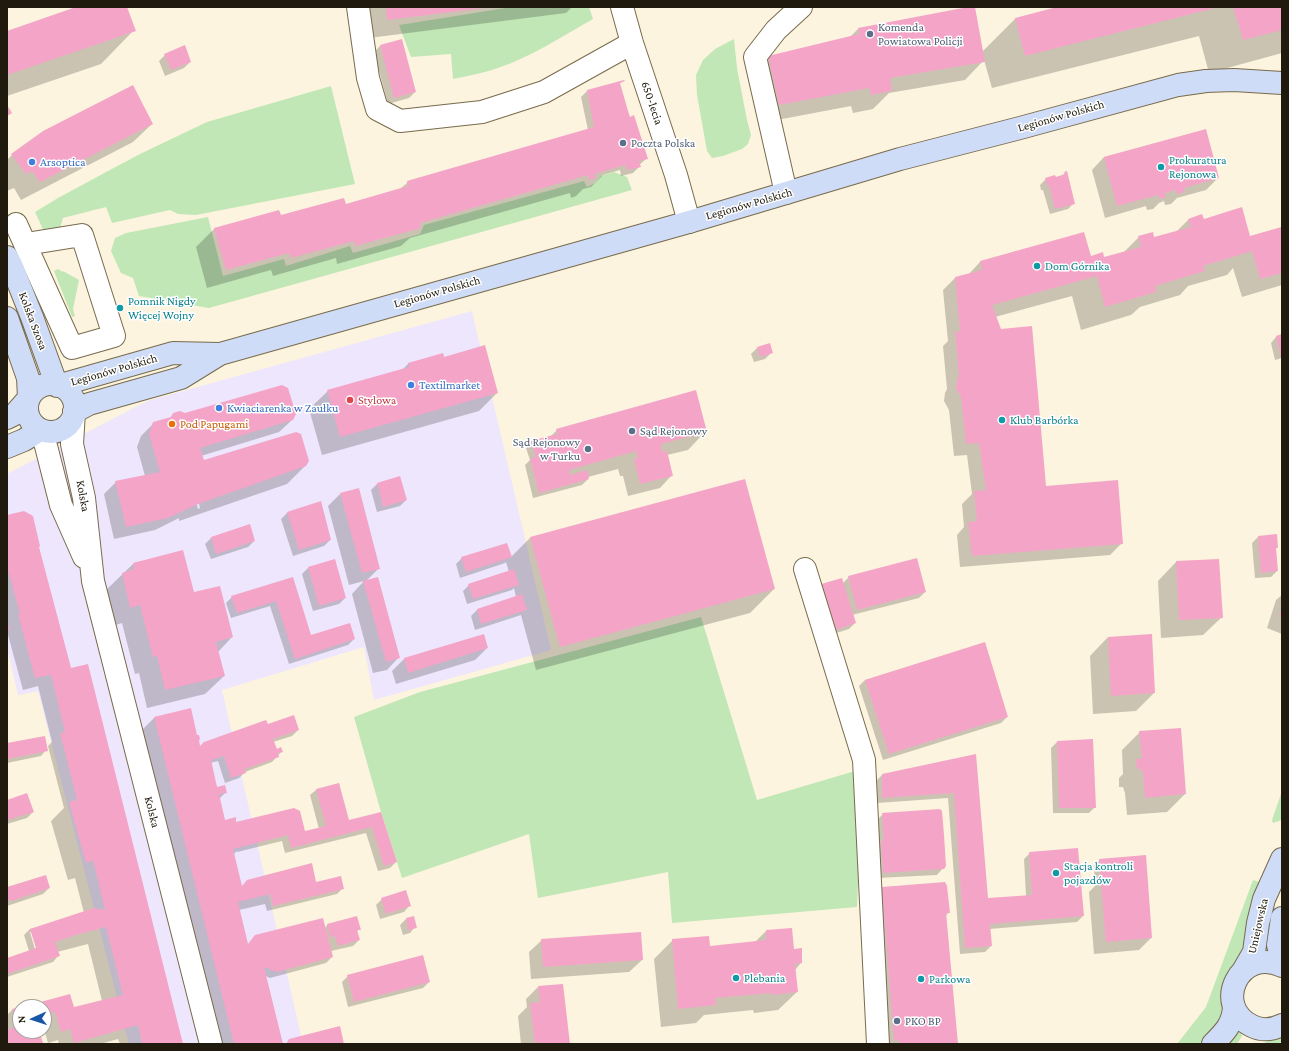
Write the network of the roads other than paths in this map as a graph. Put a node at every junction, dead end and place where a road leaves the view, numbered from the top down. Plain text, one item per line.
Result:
1 (358, 7) edge
2 (622, 7) edge
3 (801, 7) edge
4 (632, 43) junction
5 (1282, 83) edge
6 (786, 193) junction
7 (689, 222) junction
8 (16, 224) dead end
9 (26, 244) junction
10 (7, 257) edge
11 (7, 318) edge
12 (220, 354) junction
13 (57, 386) junction
14 (29, 398) junction
15 (74, 412) junction
16 (7, 418) edge
17 (40, 430) junction
18 (7, 447) edge
19 (805, 569) dead end
20 (93, 581) junction
21 (1282, 859) edge
22 (1282, 918) edge
23 (1282, 959) edge
24 (1282, 966) edge
25 (1243, 971) junction
26 (1234, 1007) junction
27 (1267, 1033) edge
28 (211, 1044) edge
29 (878, 1044) edge
30 (1213, 1044) edge

1 - 4 street
2 - 4 street, 650-lecia
3 - 6 street
4 - 7 street, 650-lecia
5 - 6 street, Legionów Polskich
6 - 7 street, Legionów Polskich
7 - 12 street, Legionów Polskich
8 - 9 street
9 - 9 street
10 - 13 street, Kolska Szosa
11 - 14 street, Kolska Szosa
12 - 13 street, Legionów Polskich
12 - 15 street, Legionów Polskich
13 - 14 street
13 - 15 street
14 - 16 street
14 - 17 street
15 - 17 street
15 - 20 street, Kolska
17 - 18 street
17 - 20 street, Kolska
19 - 29 street
20 - 28 street, Kolska
21 - 25 street, Uniejowska
22 - 23 street, Uniejowska
24 - 25 street
25 - 26 street, Uniejowska
26 - 27 street
26 - 30 street, Uniejowska

